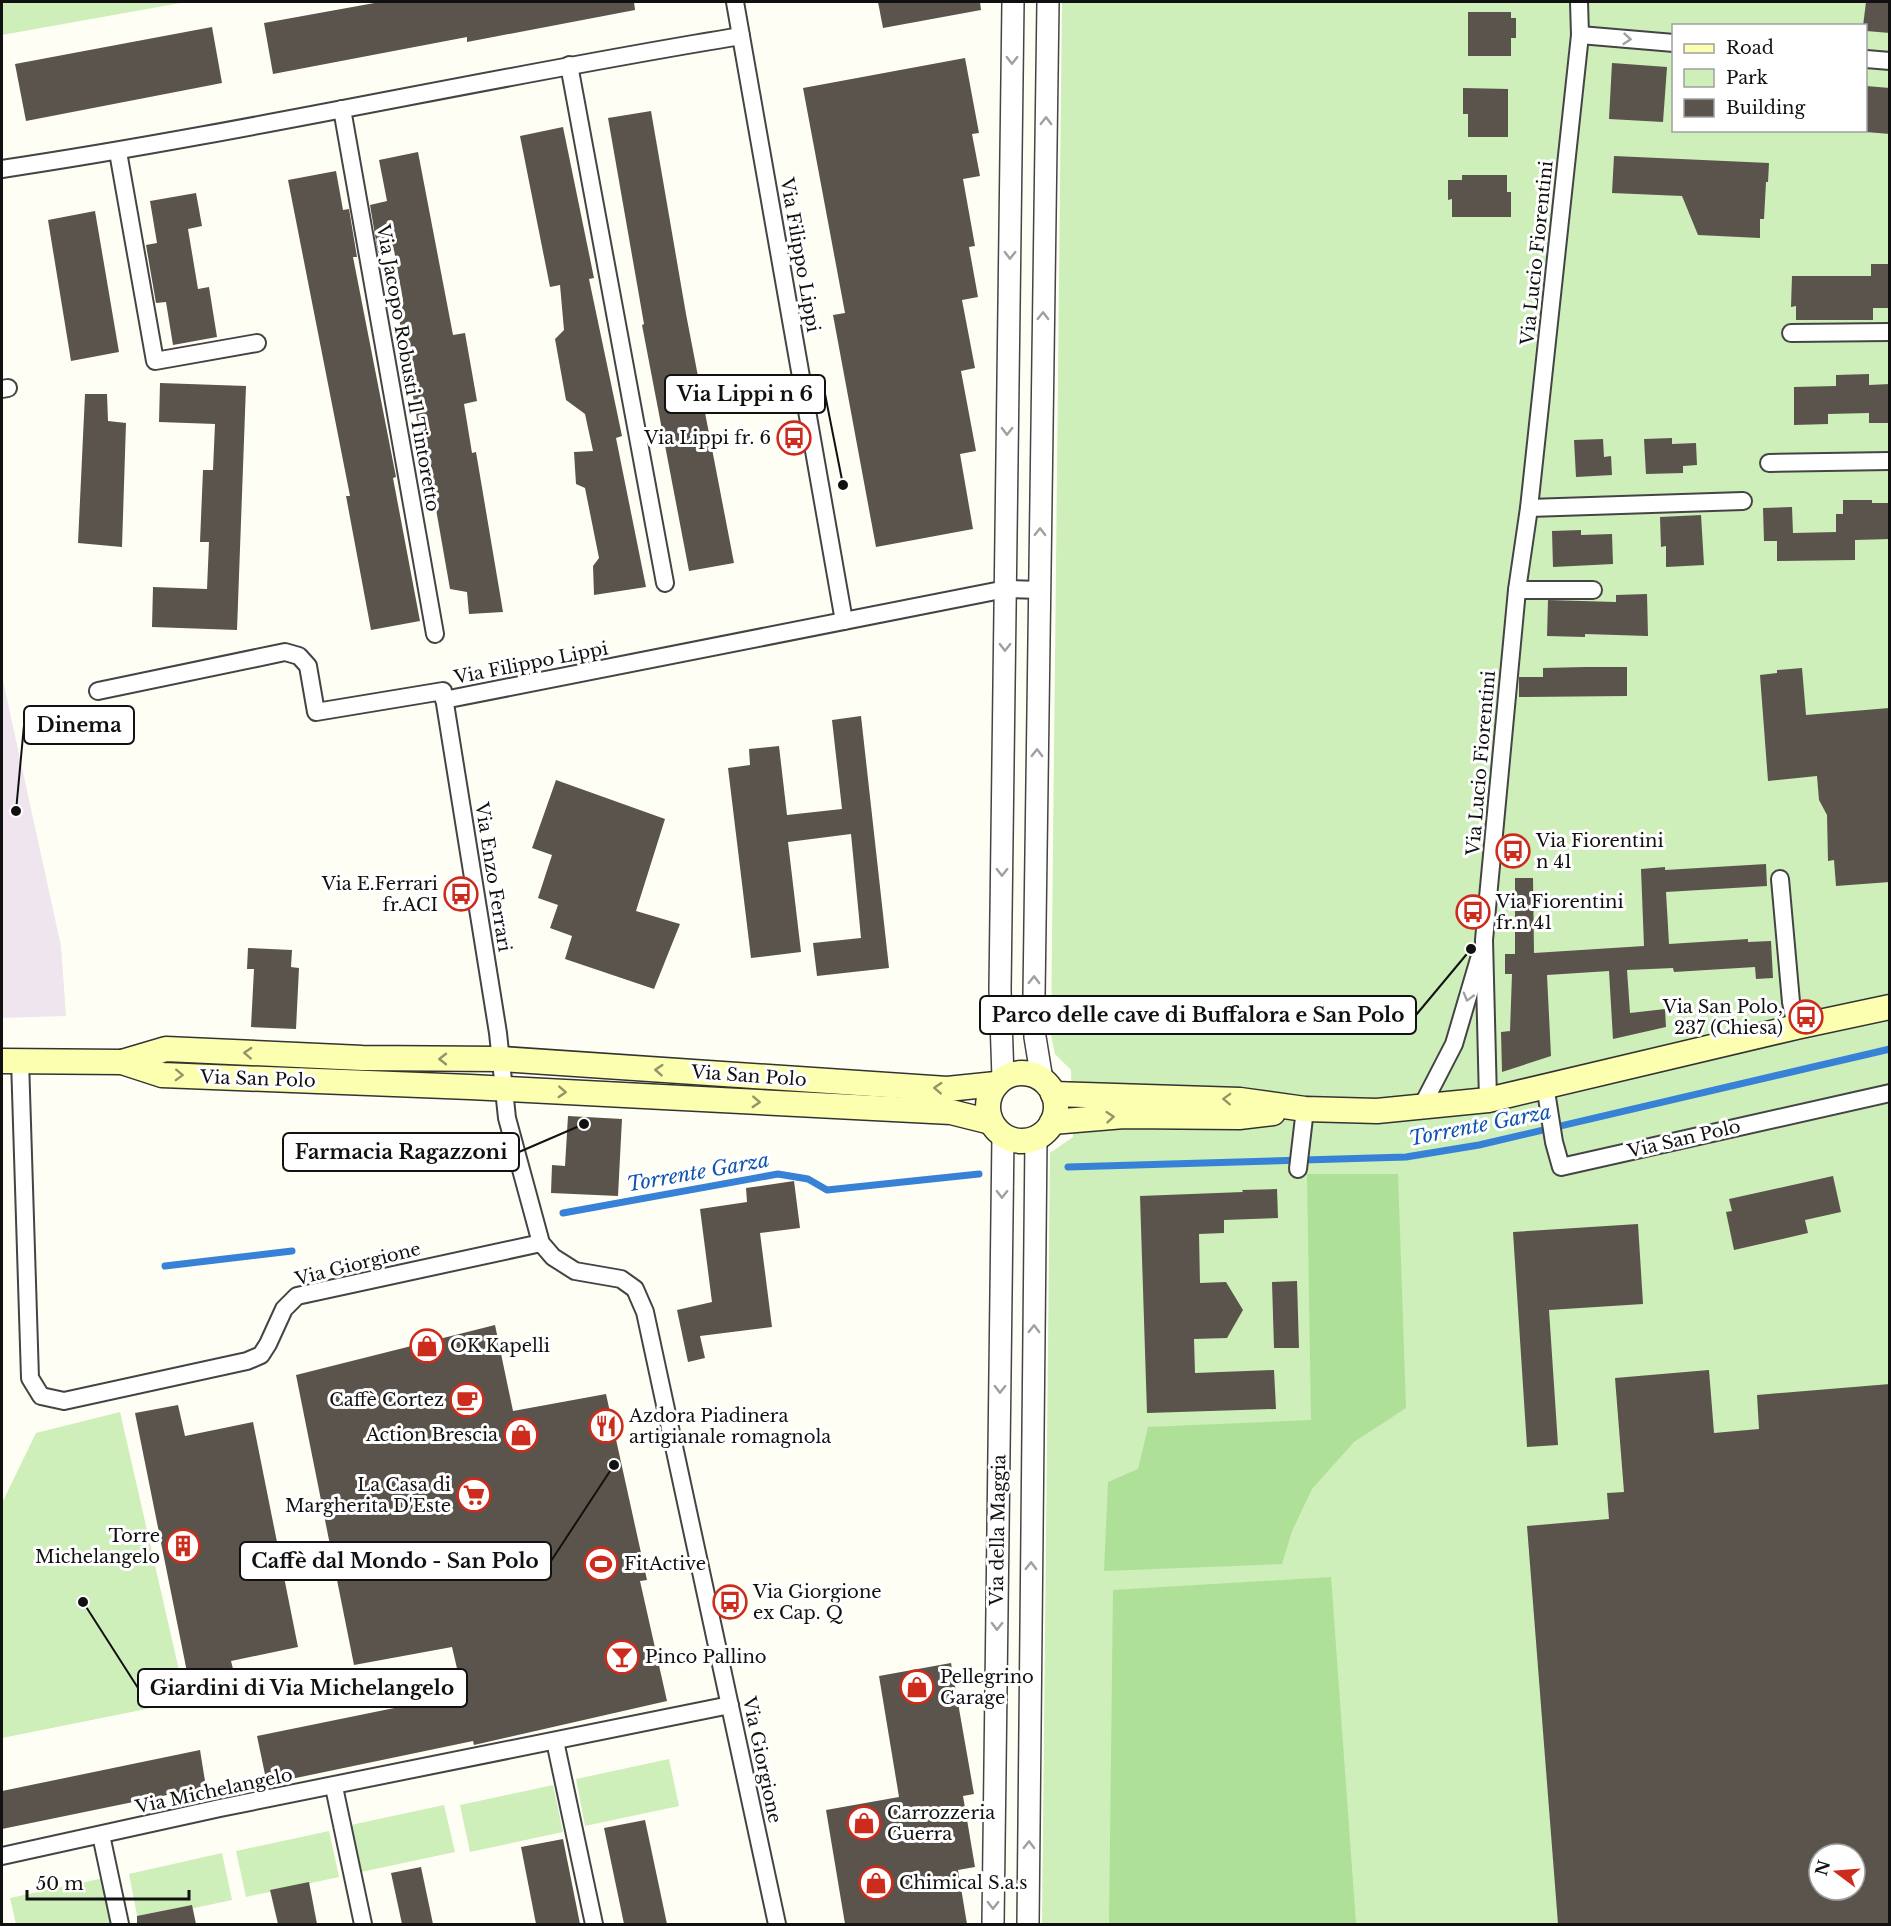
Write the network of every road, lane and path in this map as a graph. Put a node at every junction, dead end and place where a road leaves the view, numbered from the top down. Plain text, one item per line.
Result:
1 (735, 2) edge
2 (1013, 2) edge
3 (1048, 2) edge
4 (1579, 2) edge
5 (1580, 35) junction
6 (741, 36) junction
7 (1672, 43) edge
8 (1867, 59) edge
9 (1890, 61) edge
10 (569, 65) junction
11 (342, 109) junction
12 (118, 152) junction
13 (2, 170) edge
14 (1890, 332) edge
15 (1791, 333) dead end
16 (257, 343) dead end
17 (1890, 460) edge
18 (1769, 463) dead end
19 (1743, 501) dead end
20 (1529, 508) junction
21 (665, 583) dead end
22 (1006, 589) junction
23 (1040, 590) junction
24 (1517, 590) junction
25 (1593, 590) dead end
26 (844, 621) junction
27 (435, 634) dead end
28 (98, 691) dead end
29 (444, 700) junction
30 (1780, 879) dead end
31 (1484, 940) junction
32 (1890, 1007) edge
33 (1796, 1027) junction
34 (502, 1059) junction
35 (11, 1060) edge
36 (122, 1062) junction
37 (1000, 1081) junction
38 (1545, 1085) junction
39 (1047, 1087) junction
40 (503, 1089) junction
41 (1890, 1093) edge
42 (1488, 1100) junction
43 (1422, 1106) junction
44 (1305, 1110) junction
45 (997, 1129) junction
46 (1044, 1130) junction
47 (1298, 1169) dead end
48 (541, 1243) junction
49 (41, 1396) joint
50 (730, 1705) junction
51 (555, 1741) junction
52 (334, 1787) junction
53 (101, 1835) junction
54 (2, 1856) edge
55 (120, 1924) edge
56 (363, 1924) edge
57 (594, 1924) edge
58 (777, 1924) edge
59 (993, 1924) edge
60 (1028, 1924) edge

1 - 6 street, Via Filippo Lippi
2 -> 22 street
23 -> 3 street
4 - 5 street, Via Lucio Fiorentini
5 -> 7 street
5 - 20 street, Via Lucio Fiorentini
6 - 10 street
6 - 26 street, Via Filippo Lippi
8 - 9 street
10 - 11 street
10 - 21 street
11 - 12 street
11 - 27 street, Via Jacopo Robusti Il Tintoretto
12 - 13 street
12 - 16 street
14 - 15 street
17 - 18 street
19 - 20 street
20 - 24 street, Via Lucio Fiorentini
22 - 23 street, Via Filippo Lippi
22 - 26 street, Via Filippo Lippi
22 -> 37 street
39 -> 23 street
24 - 25 street
24 - 31 street, Via Lucio Fiorentini
26 - 29 street, Via Filippo Lippi
28 - 29 street, Via Filippo Lippi
29 - 34 street, Via Enzo Ferrari
30 - 33 street
31 - 42 street, Via Lucio Fiorentini
31 -> 43 street, Via Lucio Fiorentini
32 - 33 main road, Via San Polo
33 - 38 main road, Via San Polo
34 -> 36 main road, Via San Polo
37 -> 34 main road, Via San Polo
34 - 40 street
35 - 36 main road, Via San Polo
35 - 49 street, Via San Polo
36 -> 40 main road, Via San Polo
37 - 39 main road, Via San Polo
37 - 45 main road
38 - 41 street, Via San Polo
38 - 42 main road, Via San Polo
44 -> 39 main road, Via San Polo
39 - 46 main road
40 -> 45 main road, Via San Polo
40 - 48 street
42 - 43 main road, Via San Polo
43 - 44 main road, Via San Polo
46 -> 44 main road, Via San Polo
44 - 47 street
45 - 46 main road, Via San Polo
45 -> 59 street, Via della Maggia
60 -> 46 street, Via della Maggia
48 - 49 street, Via Giorgione
48 - 50 street, Via Giorgione
50 - 51 street, Via Michelangelo
50 - 58 street, Via Giorgione
51 - 52 street, Via Michelangelo
51 - 57 street
52 - 53 street, Via Michelangelo
52 - 56 street
53 - 54 street, Via Michelangelo
53 - 55 street

